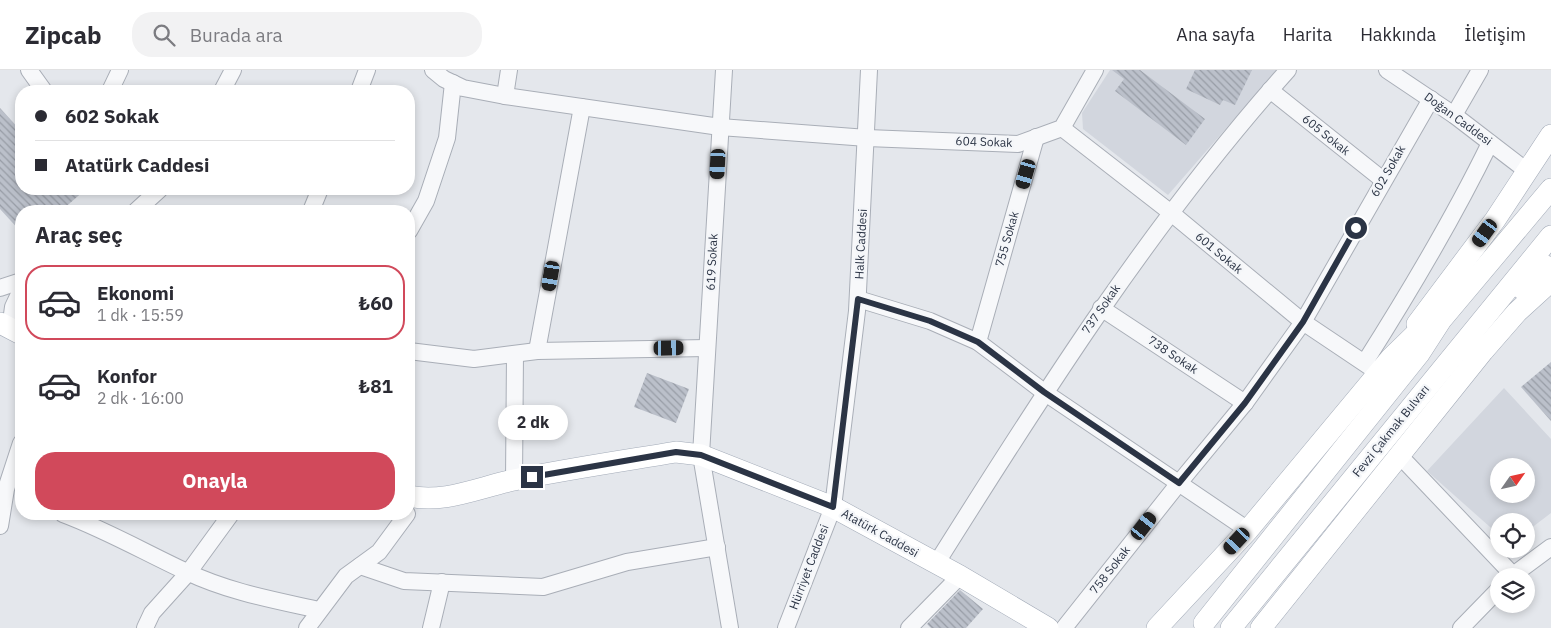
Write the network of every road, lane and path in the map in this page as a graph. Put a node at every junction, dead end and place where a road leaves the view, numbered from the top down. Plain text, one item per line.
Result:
1 (29, 70) edge
2 (120, 70) edge
3 (233, 70) edge
4 (368, 70) edge
5 (433, 70) edge
6 (509, 70) edge
7 (724, 70) edge
8 (869, 70) edge
9 (1094, 70) edge
10 (1288, 70) edge
11 (1387, 70) edge
12 (1480, 70) edge
13 (452, 83) junction
14 (40, 85) edge
15 (113, 85) edge
16 (225, 85) edge
17 (362, 85) edge
18 (1270, 90) junction
19 (505, 96) junction
20 (1431, 99) junction
21 (582, 107) junction
22 (1454, 115) junction
23 (720, 127) junction
24 (1062, 128) junction
25 (1551, 135) edge
26 (1036, 137) junction
27 (867, 138) junction
28 (1490, 143) junction
29 (1527, 171) junction
30 (1382, 180) junction
31 (1551, 189) edge
32 (154, 195) edge
33 (145, 205) edge
34 (1551, 206) edge
35 (1170, 212) junction
36 (415, 220) edge
37 (1551, 236) edge
38 (1491, 261) junction
39 (1549, 269) edge
40 (15, 283) edge
41 (0, 288) edge
42 (858, 299) junction
43 (15, 305) edge
44 (1101, 308) junction
45 (1303, 322) junction
46 (11, 330) edge
47 (978, 342) junction
48 (707, 348) junction
49 (537, 351) junction
50 (1456, 351) junction
51 (415, 352) edge
52 (515, 354) junction
53 (1419, 354) junction
54 (1378, 365) junction
55 (1044, 392) junction
56 (1245, 403) junction
57 (701, 455) junction
58 (1399, 455) junction
59 (15, 467) edge
60 (514, 480) junction
61 (1179, 483) junction
62 (9, 491) edge
63 (415, 504) edge
64 (833, 507) junction
65 (88, 520) edge
66 (227, 520) edge
67 (400, 520) edge
68 (0, 526) edge
69 (1248, 530) junction
70 (717, 547) junction
71 (1551, 547) edge
72 (936, 564) junction
73 (360, 566) junction
74 (1506, 568) edge
75 (1522, 568) edge
76 (188, 573) junction
77 (960, 576) junction
78 (442, 582) junction
79 (1184, 599) junction
80 (1490, 599) edge
81 (319, 610) junction
82 (1204, 623) dead end
83 (1042, 627) edge
84 (145, 628) edge
85 (307, 628) edge
86 (431, 628) edge
87 (730, 628) edge
88 (786, 628) edge
89 (909, 628) edge
90 (1064, 628) edge
91 (1158, 628) edge
92 (1178, 628) edge
93 (1231, 628) edge
94 (1261, 628) edge
95 (1461, 628) edge

1 - 14 street
2 - 15 street
3 - 16 street
4 - 17 street
5 - 13 street, 604 Sokak
6 - 19 street
7 - 23 street, 619 Sokak
8 - 27 street, Halk Caddesi
9 - 24 street
10 - 18 street, 737 Sokak
11 - 20 street, Doğan Caddesi
12 - 22 street
13 - 19 street, 604 Sokak
13 - 36 street
18 - 30 street, 605 Sokak
18 - 35 street, 737 Sokak
19 - 21 street, 604 Sokak
20 - 22 street, Doğan Caddesi
20 - 30 street, 602 Sokak
21 - 23 street, 604 Sokak
21 - 49 street
22 - 28 street, Doğan Caddesi
23 - 27 street, 604 Sokak
23 - 48 street, 619 Sokak
24 - 26 street, 604 Sokak
24 - 35 street, 601 Sokak
25 - 29 main road
26 - 27 street, 604 Sokak
26 - 47 street, 755 Sokak
27 - 42 street, Halk Caddesi
28 - 29 street, Doğan Caddesi
28 - 54 street
29 - 54 main road
30 - 45 street, 602 Sokak
31 - 38 main road
32 - 33 street
34 - 53 main road
35 - 44 street, 737 Sokak
35 - 45 street, 601 Sokak
37 - 50 main road, Fevzi Çakmak Bulvarı
38 - 53 main road, Fevzi Çakmak Bulvarı
38 - 54 main road
39 - 50 main road
39 - 58 main road
40 - 41 street
42 - 47 street
42 - 64 street, Halk Caddesi
43 - 46 street
44 - 55 street, 737 Sokak
44 - 56 street, 738 Sokak
45 - 54 street, 601 Sokak
45 - 56 street, 758 Sokak
47 - 55 street
48 - 49 street
48 - 57 street, 619 Sokak
49 - 52 street
50 - 93 main road, Fevzi Çakmak Bulvarı
51 - 52 street
52 - 60 street
53 - 82 main road, Fevzi Çakmak Bulvarı
54 - 69 main road
55 - 61 street
55 - 72 street, 737 Sokak
56 - 61 street, 758 Sokak
57 - 60 main road, Atatürk Caddesi
57 - 64 main road, Atatürk Caddesi
57 - 70 street, 619 Sokak
58 - 74 street
58 - 94 main road
59 - 62 street
60 - 63 main road, Atatürk Caddesi
61 - 69 street
61 - 90 street, 758 Sokak
62 - 68 street
64 - 72 main road, Atatürk Caddesi
64 - 88 street, Hürriyet Caddesi
65 - 76 street
66 - 76 street
67 - 73 street
69 - 79 main road
70 - 78 street
70 - 87 street, 619 Sokak
71 - 75 street
72 - 77 main road, Atatürk Caddesi
73 - 78 street
73 - 81 street
76 - 81 street
76 - 84 street
77 - 83 main road, Atatürk Caddesi
77 - 89 street
78 - 86 street
79 - 91 main road
79 - 92 main road
80 - 95 street
81 - 85 street

